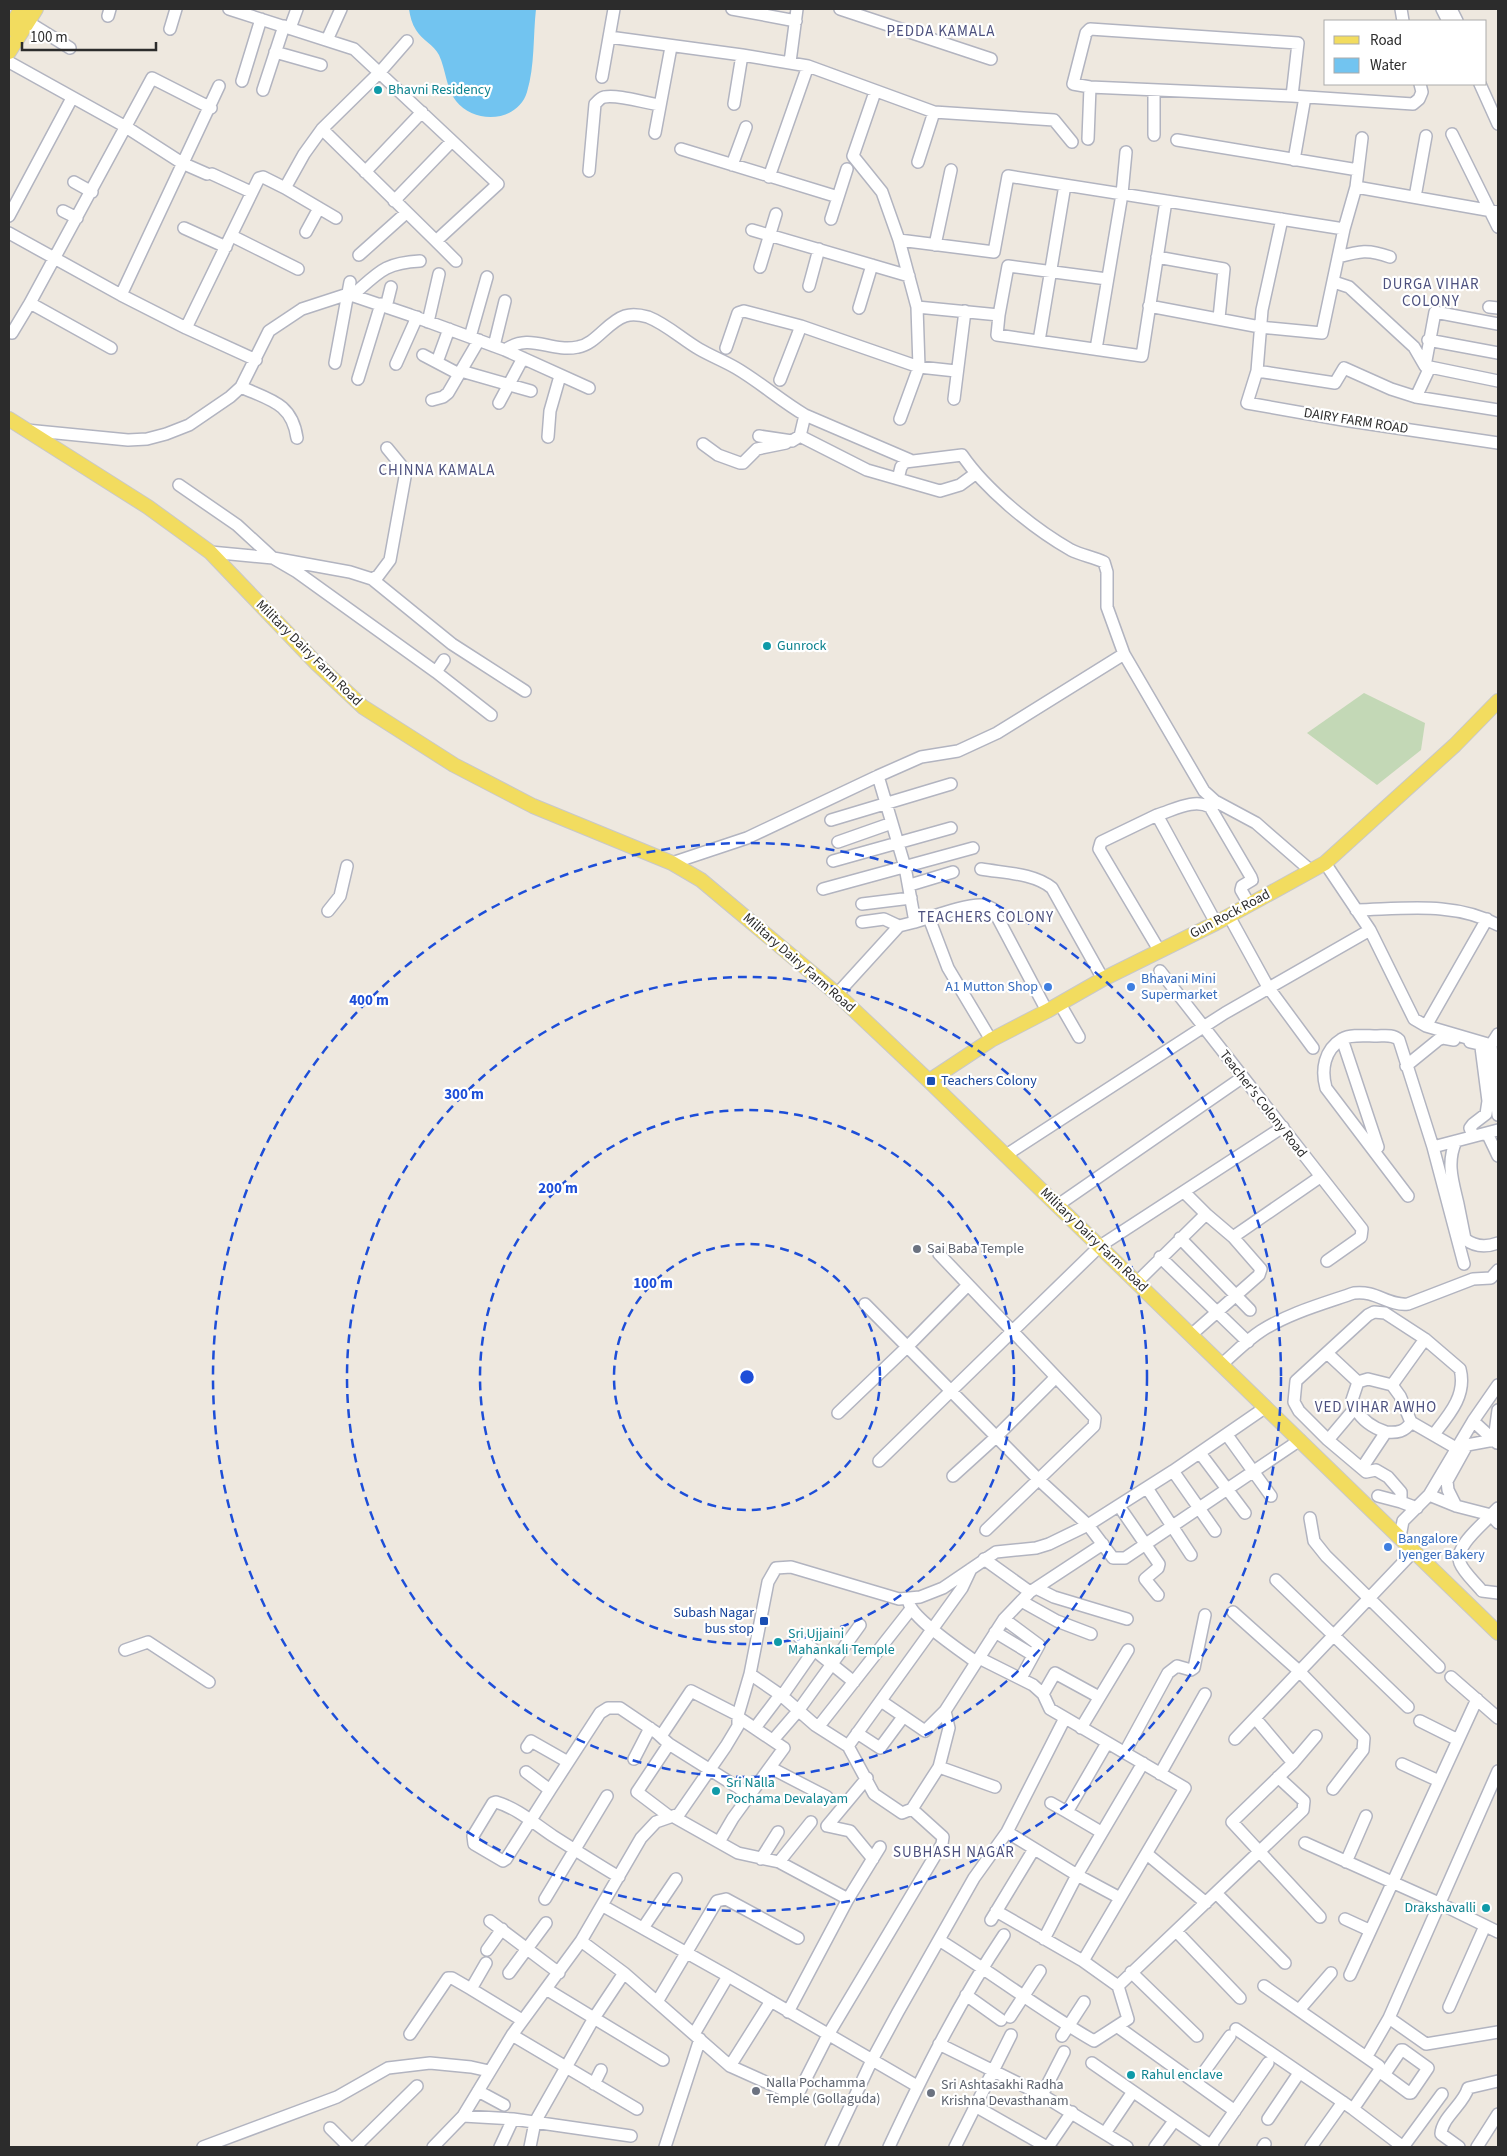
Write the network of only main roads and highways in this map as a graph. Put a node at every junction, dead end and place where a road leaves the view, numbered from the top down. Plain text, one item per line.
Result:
1 (21, 9) edge
2 (36, 9) edge
3 (9, 29) edge
4 (9, 52) edge
5 (9, 418) edge
6 (1498, 701) edge
7 (929, 1080) junction
8 (1498, 1633) edge

1 - 3 main road
2 - 4 main road
5 - 7 main road, Military Dairy Farm Road
6 - 7 main road, Gun Rock Road
7 - 8 main road, Military Dairy Farm Road

